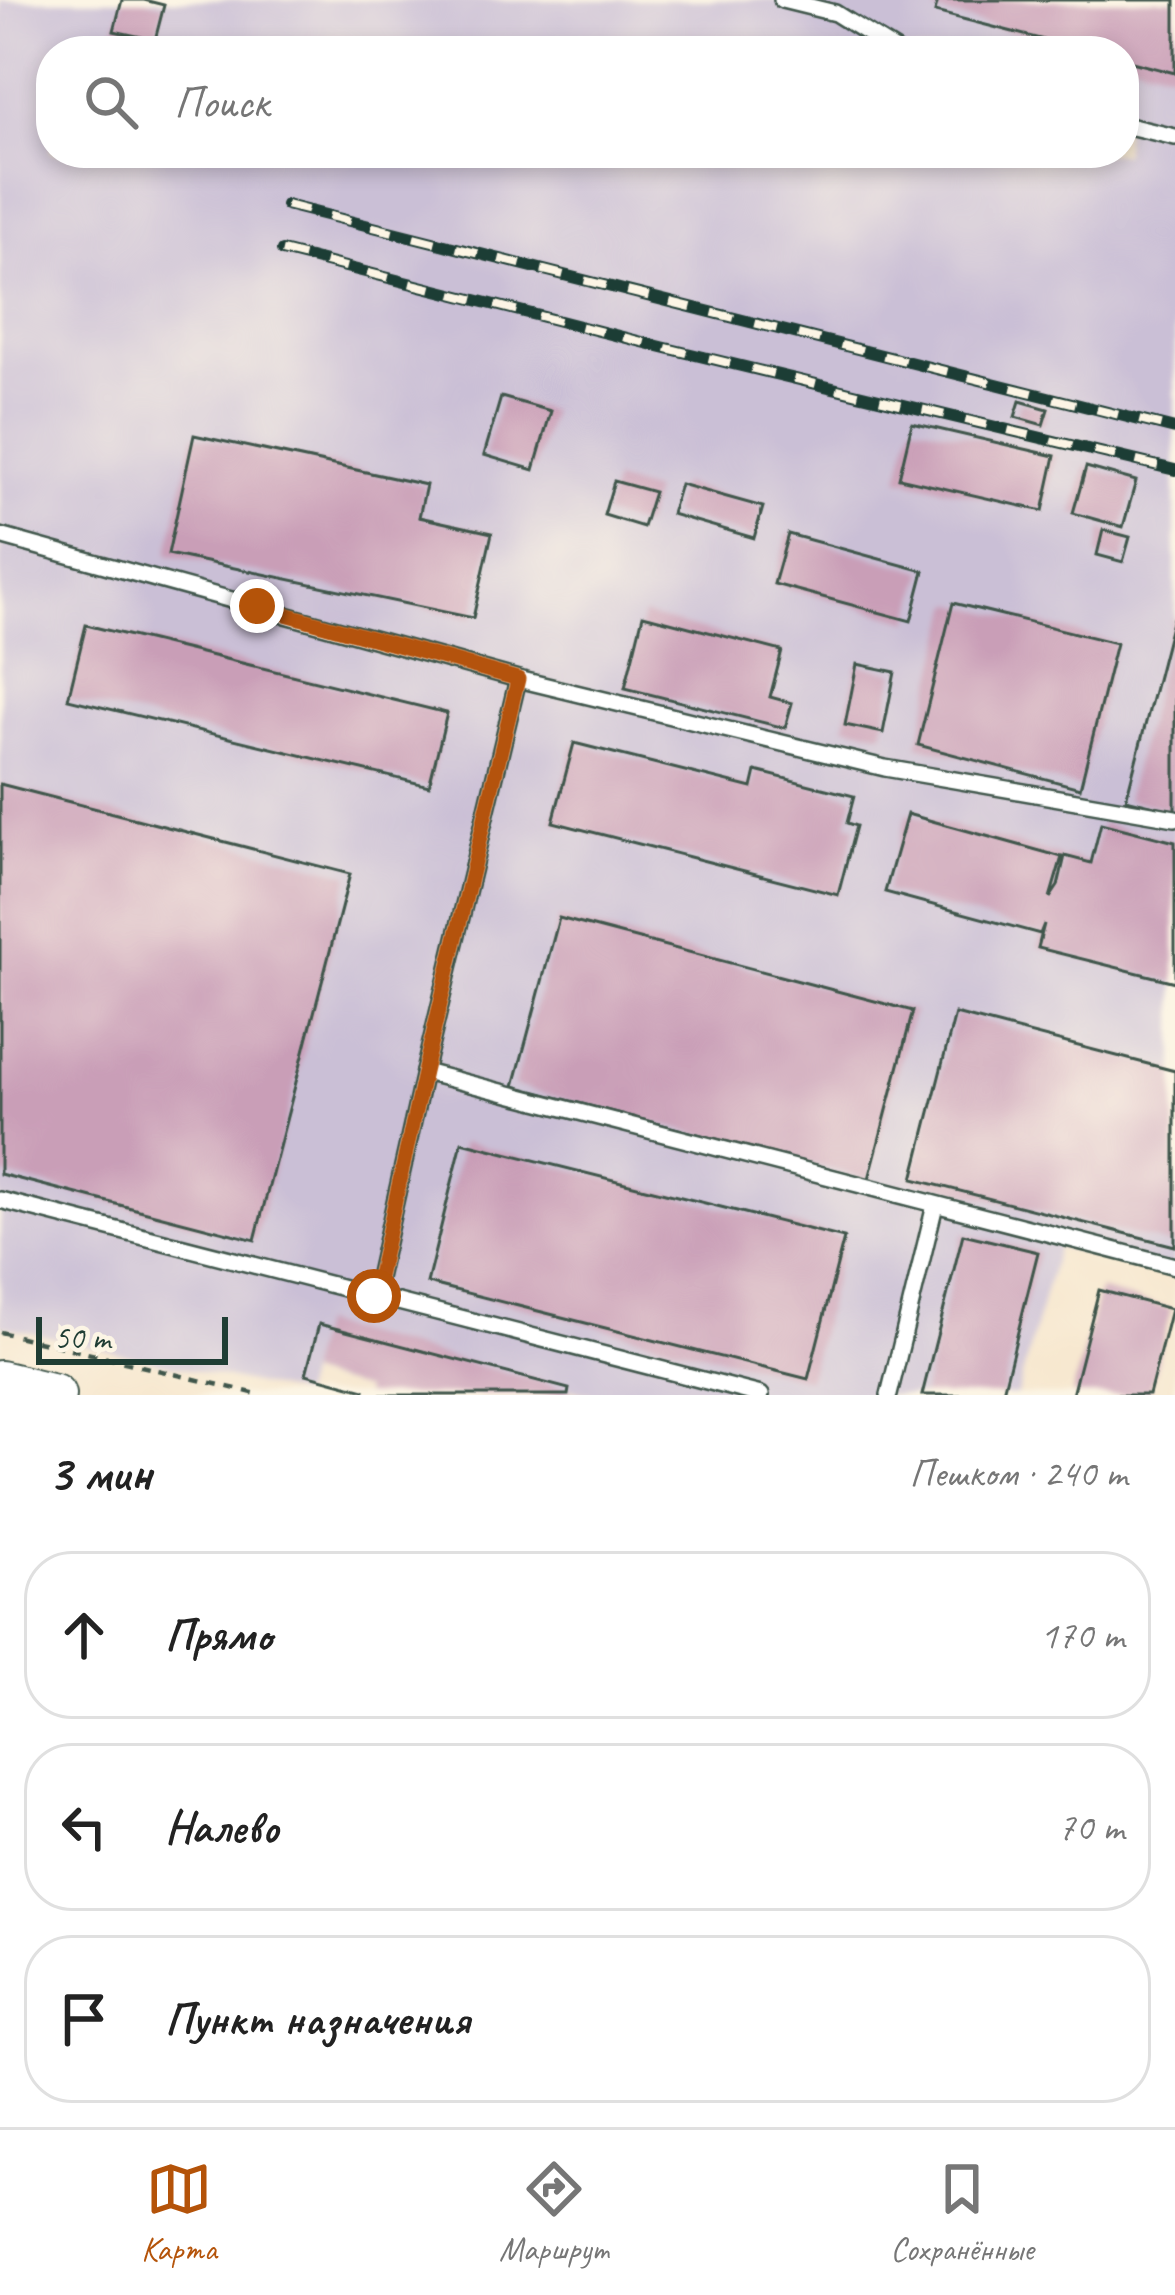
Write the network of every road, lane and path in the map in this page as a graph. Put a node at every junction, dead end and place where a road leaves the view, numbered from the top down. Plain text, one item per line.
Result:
1 (782, 0) edge
2 (872, 36) edge
3 (1139, 129) edge
4 (1175, 137) edge
5 (0, 536) edge
6 (518, 679) junction
7 (1175, 818) edge
8 (424, 1072) junction
9 (0, 1200) edge
10 (935, 1205) junction
11 (1175, 1266) edge
12 (374, 1296) junction
13 (0, 1332) edge
14 (0, 1382) edge
15 (54, 1395) edge
16 (260, 1395) edge
17 (760, 1395) edge
18 (889, 1395) edge

1 - 2 lane
3 - 4 lane
5 - 6 lane
6 - 7 lane
6 - 8 lane
8 - 10 lane
8 - 12 lane
9 - 12 lane
10 - 11 lane
10 - 18 lane
12 - 17 lane
13 - 16 path
14 - 15 main road

